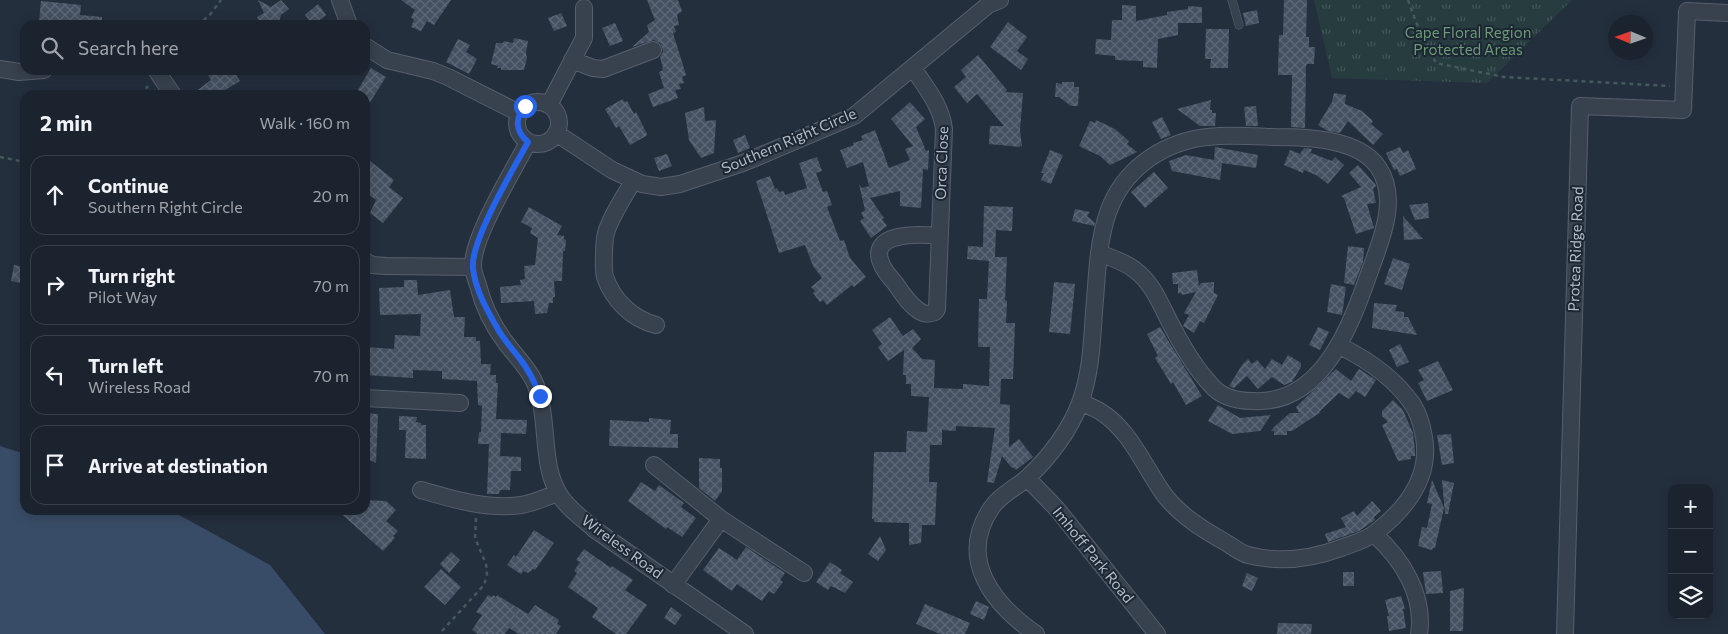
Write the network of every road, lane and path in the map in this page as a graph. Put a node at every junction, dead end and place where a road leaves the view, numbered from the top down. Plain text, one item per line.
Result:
1 (221, 0) edge
2 (340, 0) edge
3 (1000, 0) edge
4 (1232, 0) edge
5 (1408, 0) edge
6 (584, 8) dead end
7 (1728, 13) edge
8 (203, 20) edge
9 (347, 20) edge
10 (1239, 24) dead end
11 (370, 49) edge
12 (653, 50) dead end
13 (572, 60) junction
14 (913, 68) junction
15 (0, 69) edge
16 (20, 72) edge
17 (159, 75) edge
18 (1684, 86) junction
19 (170, 90) edge
20 (548, 105) junction
21 (520, 113) junction
22 (556, 133) junction
23 (528, 142) junction
24 (0, 156) edge
25 (20, 161) edge
26 (634, 180) junction
27 (939, 236) junction
28 (1099, 254) junction
29 (370, 263) edge
30 (472, 266) junction
31 (656, 325) dead end
32 (1340, 346) junction
33 (370, 398) edge
34 (1081, 402) junction
35 (460, 403) dead end
36 (654, 465) dead end
37 (1027, 478) junction
38 (421, 490) dead end
39 (558, 493) junction
40 (478, 504) junction
41 (721, 519) junction
42 (1374, 534) junction
43 (804, 573) dead end
44 (673, 585) junction
45 (442, 631) dead end
46 (745, 634) edge
47 (1036, 634) edge
48 (1157, 634) edge
49 (1419, 634) edge
50 (1565, 634) edge

1 - 8 path
2 - 9 street
3 - 14 street, Southern Right Circle
4 - 10 lane
5 - 18 path
6 - 13 street
7 - 18 street, Protea Ridge Road
11 - 21 street
12 - 13 street
13 - 20 street
14 - 26 street, Southern Right Circle
14 - 27 street, Orca Close
15 - 16 street
17 - 19 street
18 - 50 street, Protea Ridge Road
20 - 21 street
20 - 22 street
21 - 23 street
22 - 23 street
22 - 26 street, Southern Right Circle
23 - 30 street
24 - 25 path
26 - 31 street
27 - 27 street, Orca Close
28 - 32 street
28 - 32 street
28 - 34 street
29 - 30 street
30 - 39 street, Wireless Road
32 - 42 street
33 - 35 street
34 - 37 street
34 - 42 street
36 - 41 street
37 - 47 street
37 - 48 street, Imhoff Park Road
38 - 40 street
39 - 40 street
39 - 44 street, Wireless Road
40 - 45 path
41 - 43 street
41 - 44 street
42 - 49 street
44 - 46 street, Wireless Road

